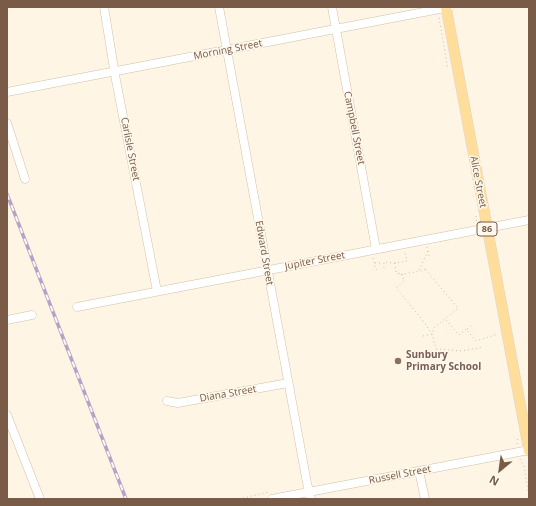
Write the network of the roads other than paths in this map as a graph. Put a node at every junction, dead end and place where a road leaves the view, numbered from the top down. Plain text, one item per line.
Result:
1 (104, 7) edge
2 (219, 7) edge
3 (332, 7) edge
4 (447, 7) edge
5 (336, 30) junction
6 (227, 50) junction
7 (115, 71) junction
8 (7, 92) edge
9 (7, 123) edge
10 (25, 179) dead end
11 (529, 220) edge
12 (487, 228) junction
13 (376, 249) junction
14 (267, 270) junction
15 (157, 292) junction
16 (77, 307) dead end
17 (32, 315) dead end
18 (7, 320) edge
19 (288, 383) junction
20 (167, 401) dead end
21 (7, 415) edge
22 (529, 450) edge
23 (419, 472) junction
24 (310, 495) edge
25 (40, 499) edge
26 (272, 499) edge
27 (425, 499) edge

1 - 7 street, Carlisle Street
2 - 6 street, Edward Street
3 - 5 street, Campbell Street
4 - 5 street, Morning Street
4 - 12 main road, Alice Street / 86
5 - 6 street, Morning Street
5 - 13 street, Campbell Street
6 - 7 street, Morning Street
6 - 14 street, Edward Street
7 - 8 street, Morning Street
7 - 15 street, Carlisle Street
9 - 10 street
11 - 12 street, Jupiter Street
12 - 13 street, Jupiter Street
12 - 22 main road, Alice Street / 86
13 - 14 street, Jupiter Street
14 - 15 street, Jupiter Street
14 - 19 street, Edward Street
15 - 16 street, Jupiter Street
17 - 18 street
19 - 20 street, Diana Street
19 - 24 street, Edward Street
21 - 25 street
22 - 23 street, Russell Street
23 - 24 street, Russell Street
23 - 27 street
24 - 26 street, Russell Street

